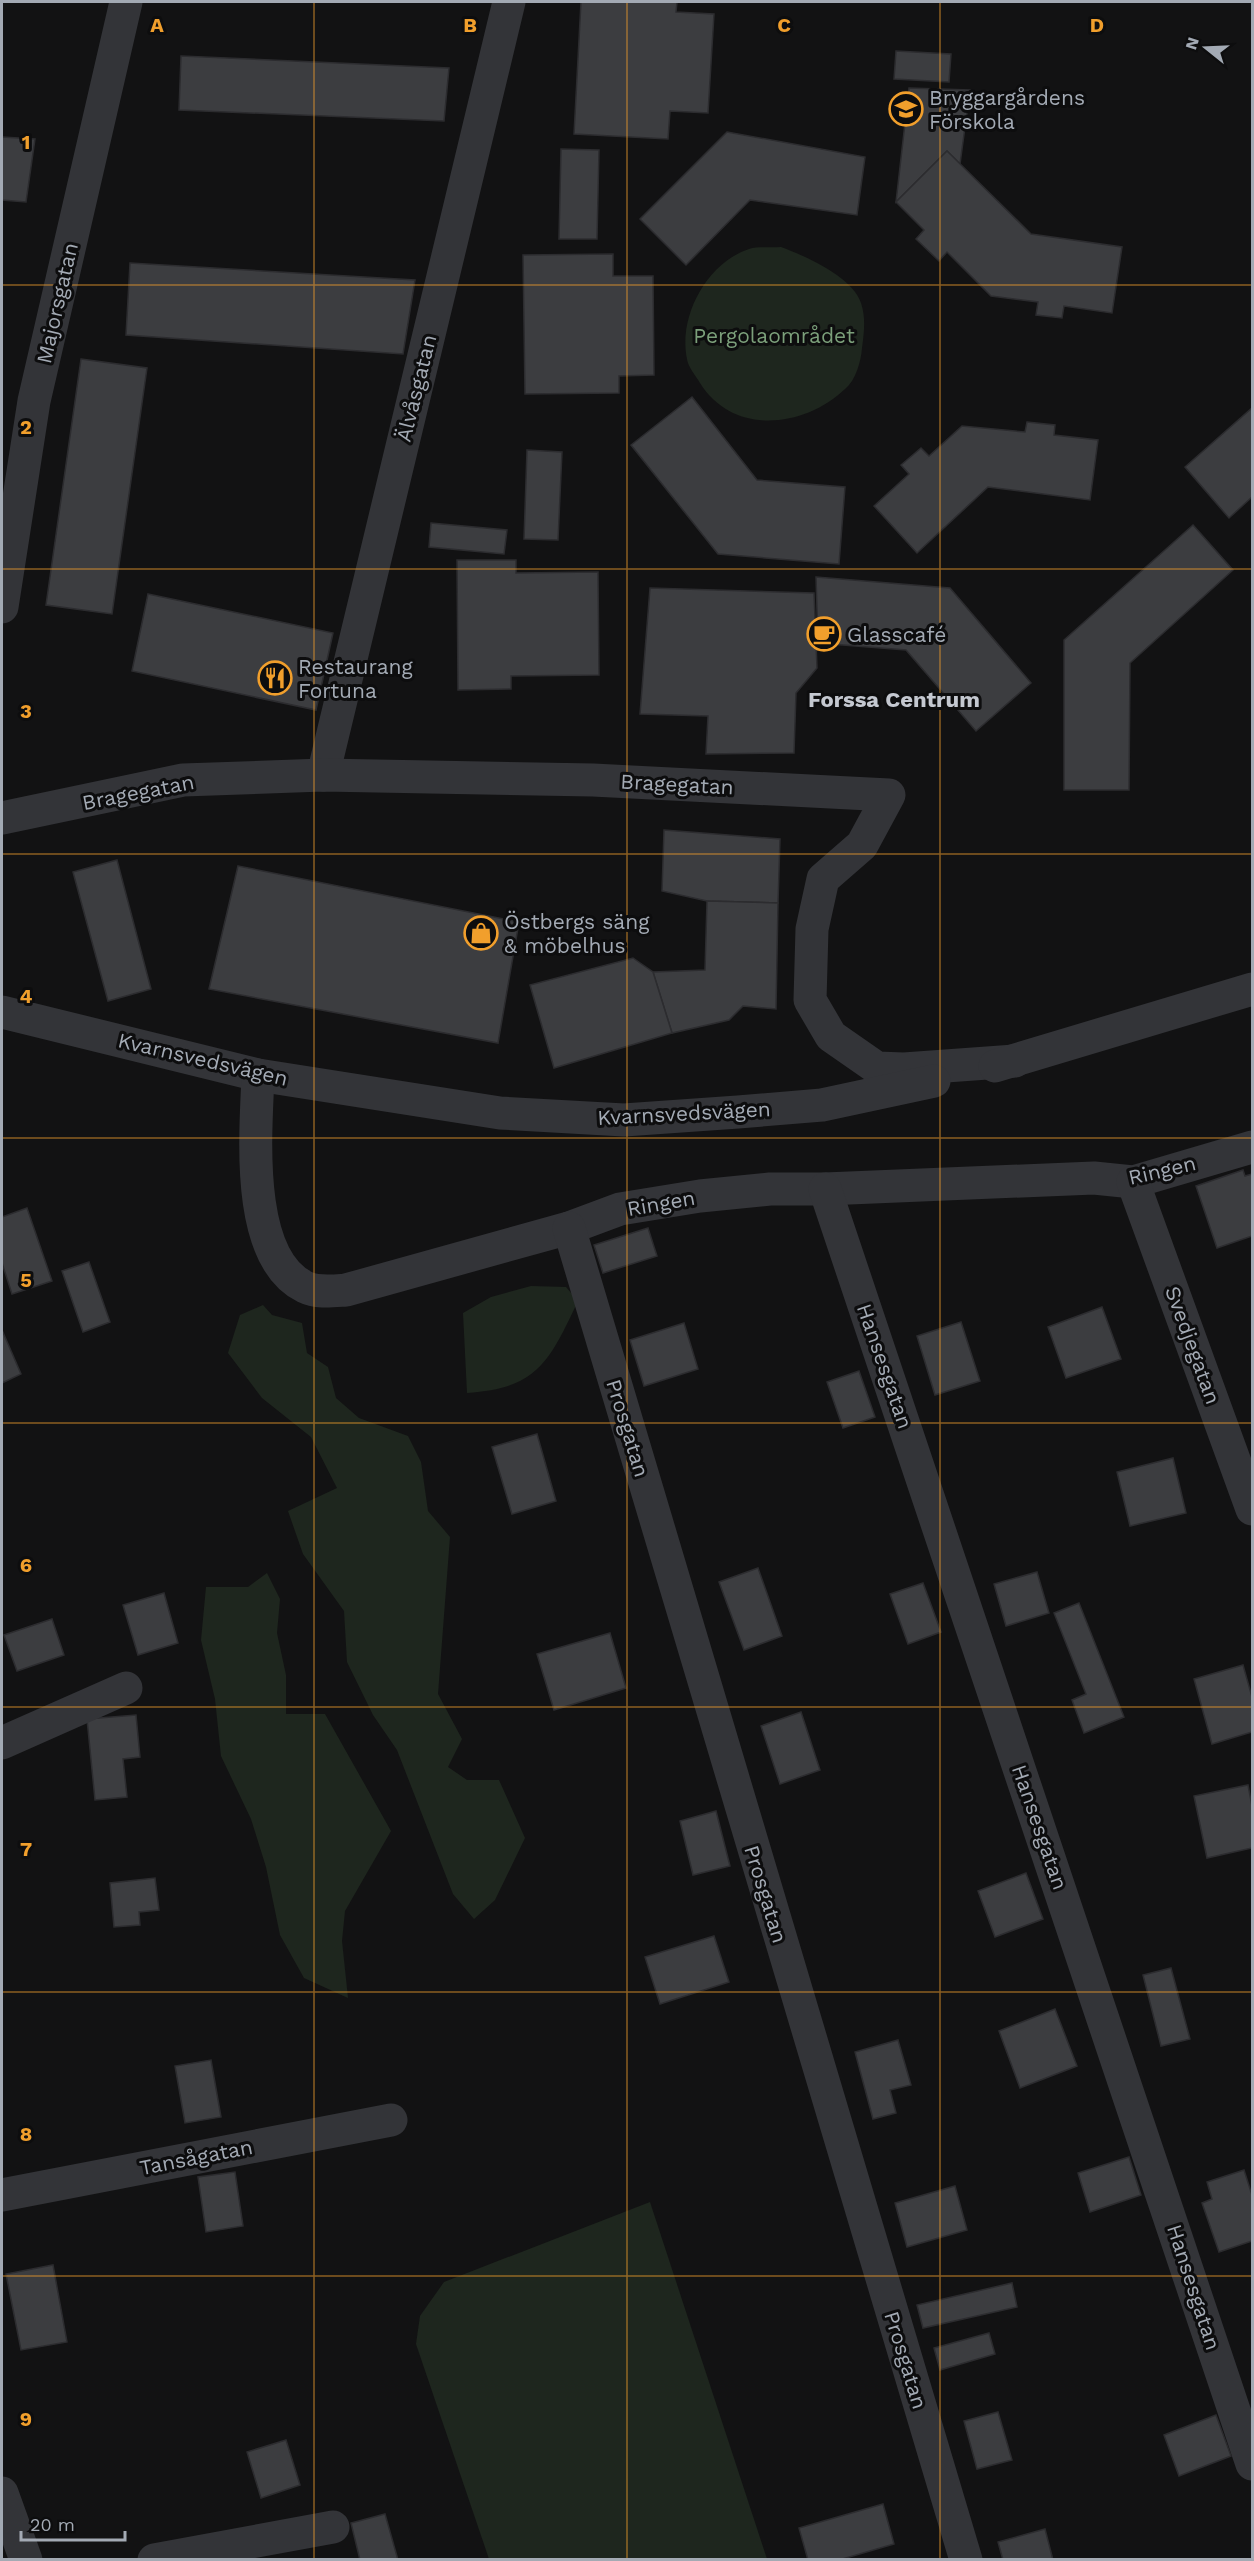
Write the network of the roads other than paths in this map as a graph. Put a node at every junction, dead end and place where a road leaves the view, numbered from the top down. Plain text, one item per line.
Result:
1 (126, 2) edge
2 (509, 2) edge
3 (2, 607) edge
4 (323, 775) junction
5 (2, 818) edge
6 (1252, 989) edge
7 (2, 1012) edge
8 (1016, 1061) junction
9 (258, 1075) junction
10 (1252, 1147) edge
11 (1133, 1182) junction
12 (825, 1190) junction
13 (569, 1228) junction
14 (1252, 1509) edge
15 (126, 1688) dead end
16 (2, 1743) edge
17 (391, 2120) dead end
18 (2, 2195) edge
19 (1252, 2464) edge
20 (2, 2493) edge
21 (333, 2527) dead end
22 (26, 2559) edge
23 (154, 2559) edge
24 (966, 2559) edge

1 - 3 street, Majorsgatan
2 - 4 street, Älvåsgatan
4 - 5 street, Bragegatan
4 - 8 street, Bragegatan
6 - 8 street, Kvarnsvedsvägen
7 - 9 street, Kvarnsvedsvägen
8 - 9 street, Kvarnsvedsvägen
9 - 13 street, Ringen
10 - 11 street, Ringen
11 - 12 street, Ringen
11 - 14 street, Svedjegatan
12 - 13 street, Ringen
12 - 19 street, Hansesgatan
13 - 24 street, Prosgatan
15 - 16 street
17 - 18 street, Tansågatan
20 - 22 street
21 - 23 street

